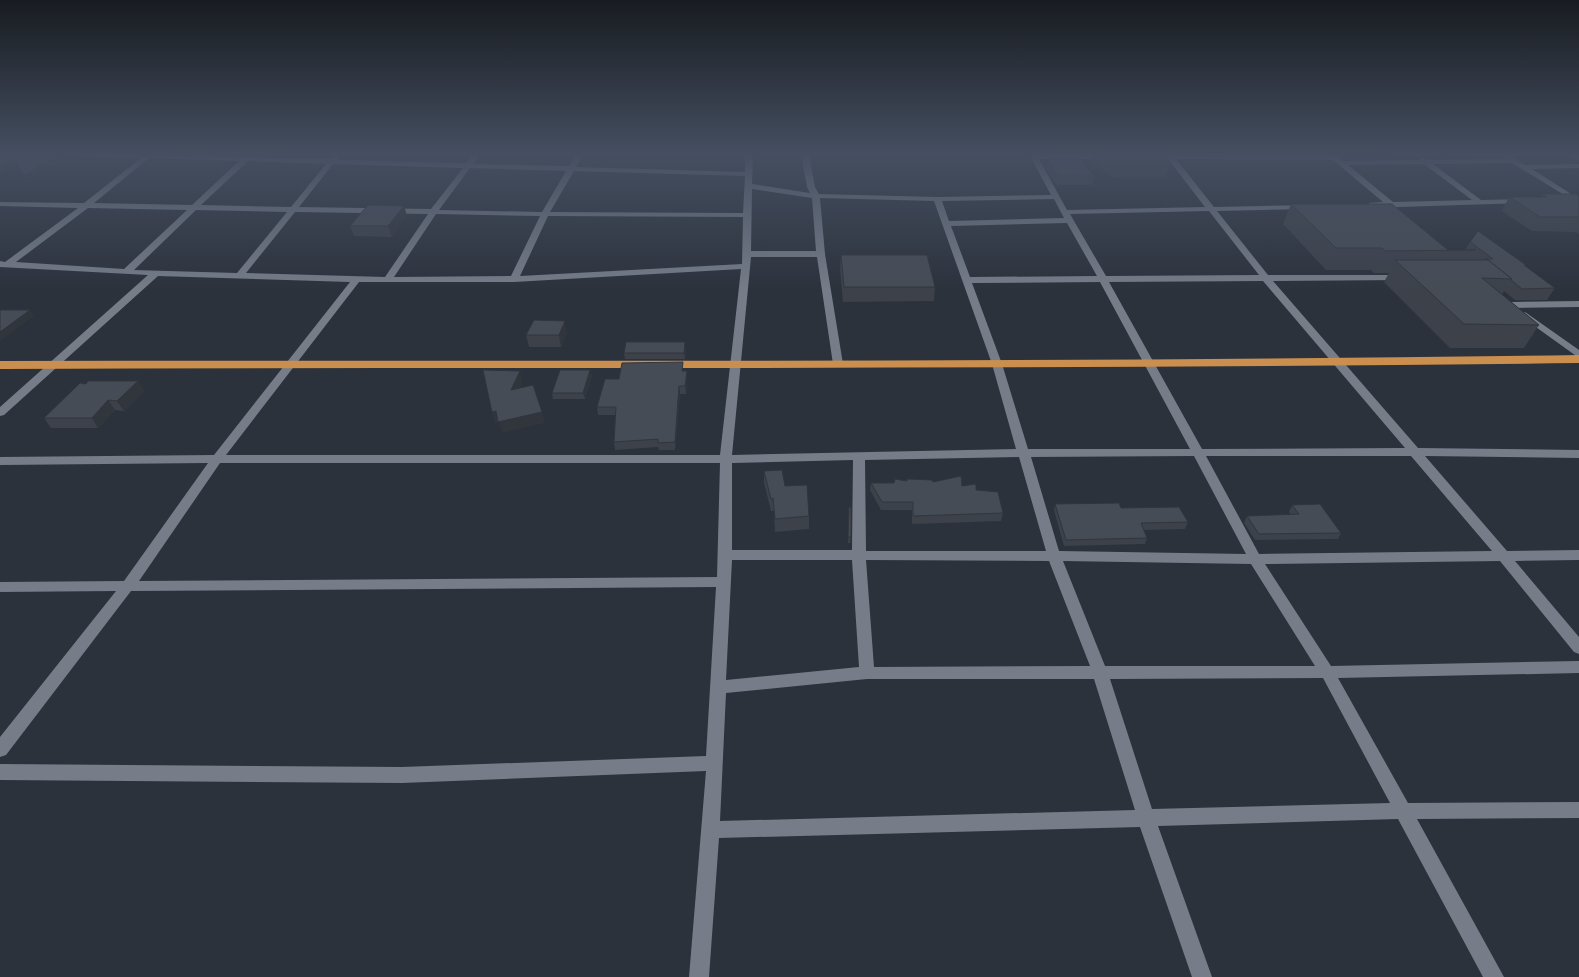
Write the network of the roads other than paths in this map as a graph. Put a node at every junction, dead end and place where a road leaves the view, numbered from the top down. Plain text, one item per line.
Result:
1 (94, 200) edge
2 (205, 200) edge
3 (300, 200) edge
4 (443, 200) edge
5 (554, 200) edge
6 (749, 200) edge
7 (816, 200) edge
8 (926, 200) edge
9 (938, 200) junction
10 (954, 200) edge
11 (1058, 200) edge
12 (1204, 200) edge
13 (1386, 200) edge
14 (1478, 201) joint
15 (1533, 201) edge
16 (1560, 202) edge
17 (1579, 202) edge
18 (0, 204) edge
19 (1391, 204) junction
20 (87, 205) junction
21 (1361, 205) edge
22 (197, 207) junction
23 (1311, 207) edge
24 (292, 209) junction
25 (1212, 210) junction
26 (434, 211) junction
27 (545, 214) junction
28 (748, 215) junction
29 (1067, 216) junction
30 (1406, 217) edge
31 (947, 224) junction
32 (746, 254) junction
33 (821, 254) junction
34 (5, 264) edge
35 (746, 266) junction
36 (126, 272) junction
37 (156, 273) junction
38 (239, 276) junction
39 (1265, 277) junction
40 (1410, 277) edge
41 (1102, 278) junction
42 (514, 279) junction
43 (356, 280) junction
44 (388, 280) junction
45 (968, 280) junction
46 (1579, 304) edge
47 (1579, 355) edge
48 (1579, 360) edge
49 (1340, 362) junction
50 (736, 363) junction
51 (53, 364) junction
52 (291, 364) junction
53 (838, 364) junction
54 (997, 364) junction
55 (1151, 364) junction
56 (0, 365) edge
57 (0, 413) edge
58 (1198, 452) junction
59 (1414, 452) junction
60 (1025, 453) junction
61 (1579, 454) edge
62 (859, 456) junction
63 (217, 459) junction
64 (726, 460) junction
65 (0, 462) edge
66 (725, 555) junction
67 (1503, 555) junction
68 (1579, 555) edge
69 (859, 556) junction
70 (1054, 556) junction
71 (1255, 558) junction
72 (723, 582) junction
73 (127, 587) junction
74 (0, 588) edge
75 (1579, 648) edge
76 (1579, 667) edge
77 (1327, 672) junction
78 (867, 673) junction
79 (1100, 673) junction
80 (718, 687) junction
81 (0, 750) edge
82 (714, 763) junction
83 (0, 772) edge
84 (1579, 810) edge
85 (1403, 811) junction
86 (1146, 818) junction
87 (711, 830) junction
88 (699, 977) edge
89 (1202, 977) edge
90 (1494, 977) edge

1 - 20 street
2 - 22 street
3 - 24 street
4 - 26 street
5 - 27 street
6 - 28 street
7 - 33 street
8 - 9 street
9 - 10 street
9 - 31 street
11 - 29 street
12 - 25 street
13 - 19 street
14 - 15 street
14 - 19 street
16 - 17 street
18 - 20 street
19 - 21 street
19 - 30 street
20 - 22 street
20 - 34 street
22 - 24 street
22 - 36 street
23 - 25 street
24 - 26 street
24 - 38 street
25 - 29 street
25 - 39 street
26 - 27 street
26 - 44 street
27 - 28 street
27 - 42 street
28 - 32 street
29 - 31 street
29 - 41 street
31 - 45 street
32 - 33 street
32 - 35 street
33 - 53 street
34 - 36 street
35 - 42 street
35 - 50 street
36 - 37 street
37 - 38 street
37 - 51 street
38 - 43 street
39 - 40 street
39 - 41 street
39 - 49 street
41 - 45 street
41 - 55 street
42 - 44 street
43 - 44 street
43 - 52 street
45 - 54 street
46 - 47 street
48 - 49 highway
49 - 55 highway
49 - 59 street
50 - 52 highway
50 - 53 highway
50 - 64 street
51 - 52 highway
51 - 56 highway
51 - 57 street
52 - 63 street
53 - 54 highway
54 - 55 highway
54 - 60 street
55 - 58 street
58 - 59 street
58 - 60 street
58 - 71 street
59 - 61 street
59 - 67 street
60 - 62 street
60 - 70 street
62 - 64 street
62 - 69 street
63 - 64 street
63 - 65 street
63 - 73 street
64 - 66 street
66 - 69 street
66 - 72 street
67 - 68 street
67 - 71 street
67 - 75 street
69 - 70 street
69 - 78 street
70 - 71 street
70 - 79 street
71 - 77 street
72 - 73 street
72 - 80 street
73 - 74 street
73 - 81 street
76 - 77 street
77 - 79 street
77 - 85 street
78 - 79 street
78 - 80 street
79 - 86 street
80 - 82 street
82 - 83 street
82 - 87 street
84 - 85 street
85 - 86 street
85 - 90 street
86 - 87 street
86 - 89 street
87 - 88 street

